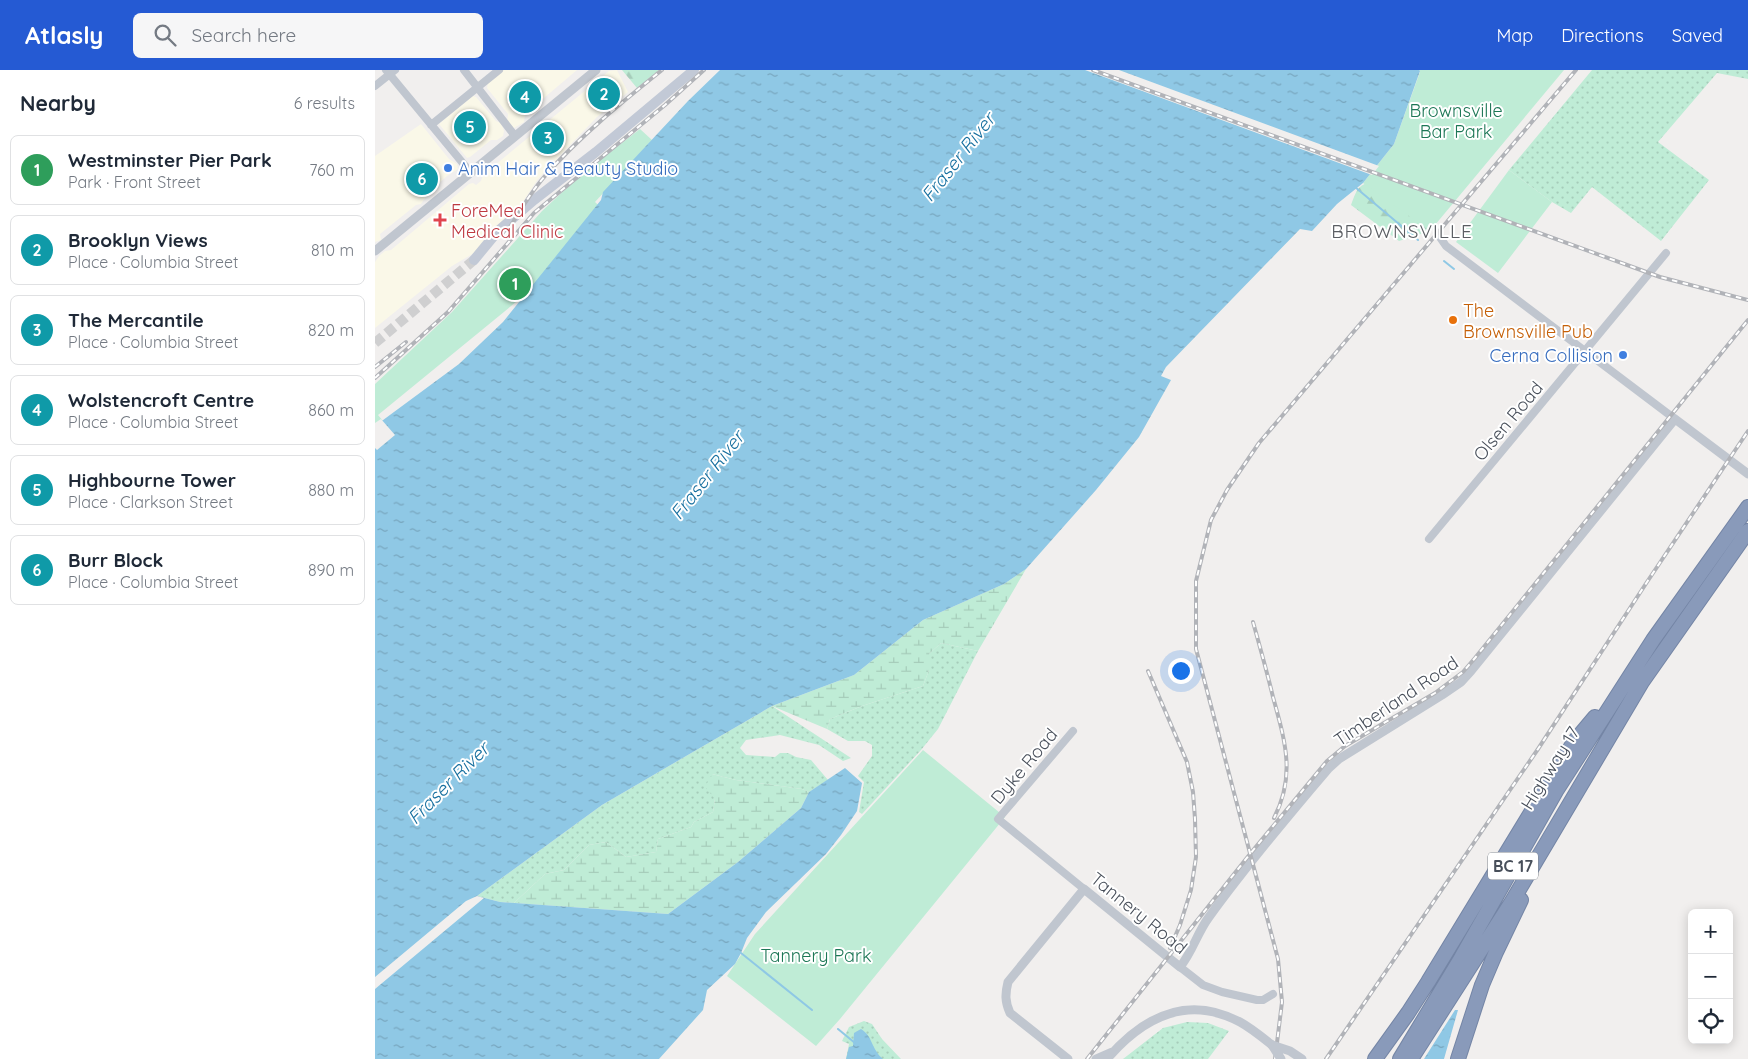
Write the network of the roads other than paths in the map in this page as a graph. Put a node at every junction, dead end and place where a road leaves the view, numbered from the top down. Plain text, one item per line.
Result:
1 (464, 70) edge
2 (499, 70) edge
3 (596, 70) edge
4 (694, 70) edge
5 (390, 71) edge
6 (375, 86) edge
7 (478, 87) junction
8 (431, 125) junction
9 (515, 136) junction
10 (471, 173) junction
11 (1437, 234) dead end
12 (375, 251) edge
13 (1666, 253) dead end
14 (474, 260) tunnel mouth
15 (1585, 352) junction
16 (1675, 420) junction
17 (1748, 474) edge
18 (1748, 507) edge
19 (1748, 531) edge
20 (1429, 539) dead end
21 (1631, 675) junction
22 (1073, 732) dead end
23 (998, 819) joint
24 (1544, 848) junction
25 (1084, 889) junction
26 (1180, 967) junction
27 (1273, 994) dead end
28 (1272, 1045) junction
29 (1055, 1049) junction
30 (1115, 1050) junction
31 (1376, 1057) edge
32 (1060, 1059) edge
33 (1068, 1059) edge
34 (1096, 1059) edge
35 (1107, 1059) edge
36 (1281, 1059) edge
37 (1302, 1059) edge
38 (1400, 1059) edge
39 (1411, 1059) edge
40 (1458, 1059) edge

1 - 7 street
2 - 7 street
3 - 9 street
4 - 14 main road
5 - 6 street
5 - 8 street
7 - 8 street
7 - 9 street
8 - 10 street
9 - 10 street
10 - 12 street
11 - 15 street
13 - 15 street, Olsen Road
15 - 16 street
15 - 20 street, Olsen Road
16 - 17 street
16 - 26 street, Timberland Road
18 - 21 highway, Highway 17 / BC 17
19 - 24 highway, Highway 17 / BC 17
21 - 31 highway
21 - 38 highway, Highway 17 / BC 17
22 - 23 street, Dyke Road
23 - 25 street, Tannery Road
24 - 39 highway, Highway 17 / BC 17
24 - 40 highway
25 - 26 street, Tannery Road
25 - 29 street
26 - 27 street, Tannery Road
28 - 30 street
28 - 36 street, bridge
28 - 37 street, bridge
29 - 32 street
29 - 33 street
30 - 34 street
30 - 35 street

